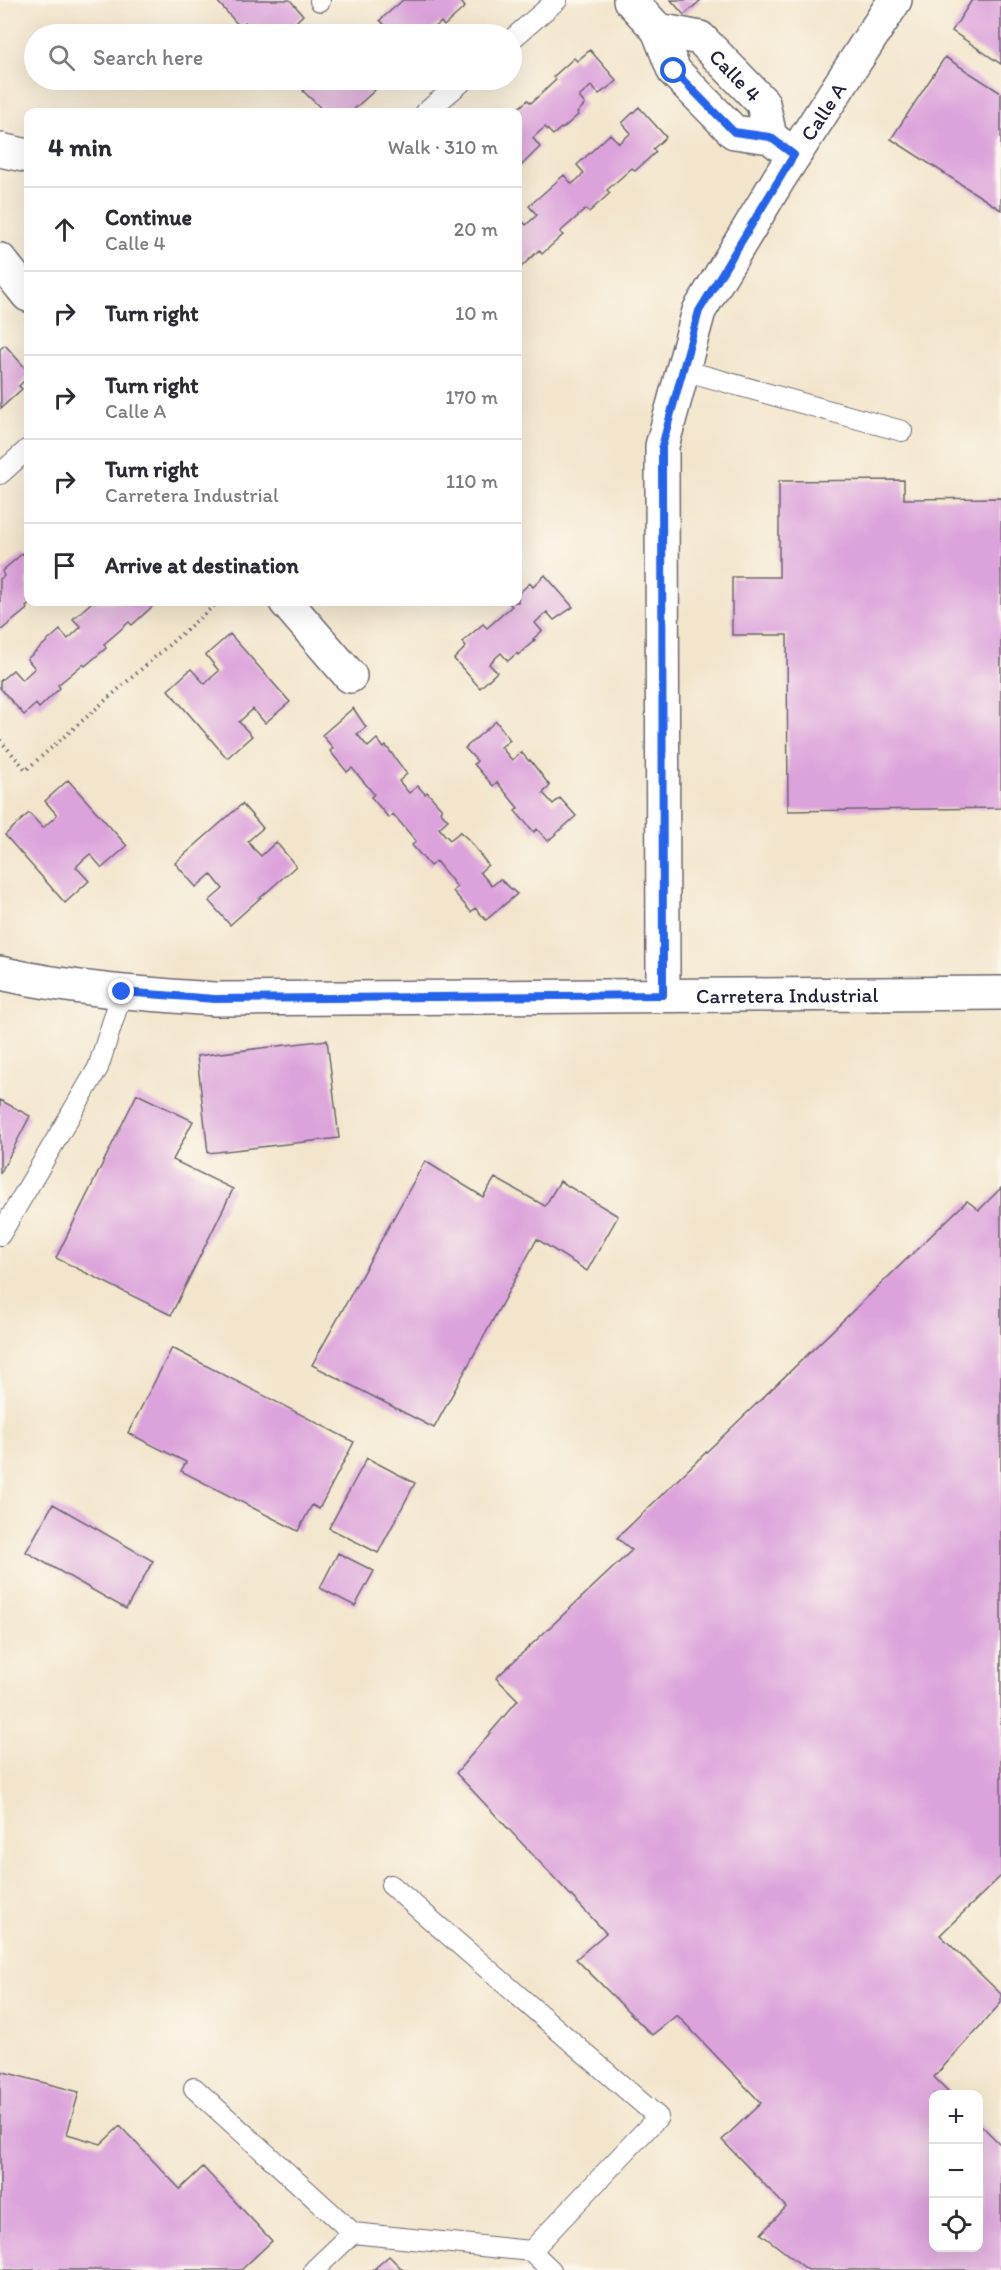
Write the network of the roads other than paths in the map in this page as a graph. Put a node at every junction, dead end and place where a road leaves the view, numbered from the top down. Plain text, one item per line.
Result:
1 (557, 0) edge
2 (630, 0) edge
3 (895, 0) edge
4 (522, 30) edge
5 (452, 90) edge
6 (431, 108) edge
7 (782, 146) junction
8 (0, 150) edge
9 (24, 155) edge
10 (0, 260) edge
11 (24, 290) edge
12 (683, 370) junction
13 (902, 432) dead end
14 (24, 452) edge
15 (0, 474) edge
16 (289, 606) edge
17 (350, 676) dead end
18 (0, 973) edge
19 (122, 992) junction
20 (1001, 993) edge
21 (663, 995) junction
22 (0, 1235) edge
23 (391, 1885) dead end
24 (194, 2088) dead end
25 (353, 2233) junction
26 (531, 2252) junction
27 (314, 2270) edge
28 (551, 2270) edge

1 - 4 lane
2 - 7 street, Calle 4
3 - 7 street, Calle A
5 - 6 lane
7 - 12 street, Calle A
8 - 9 street
10 - 11 street
12 - 13 lane
12 - 21 street, Calle A
14 - 15 lane
16 - 17 street
18 - 19 street, Carretera Industrial
19 - 21 street, Carretera Industrial
19 - 22 lane
20 - 21 street, Carretera Industrial
23 - 26 lane
24 - 25 lane
25 - 26 lane
25 - 27 lane
26 - 28 lane

